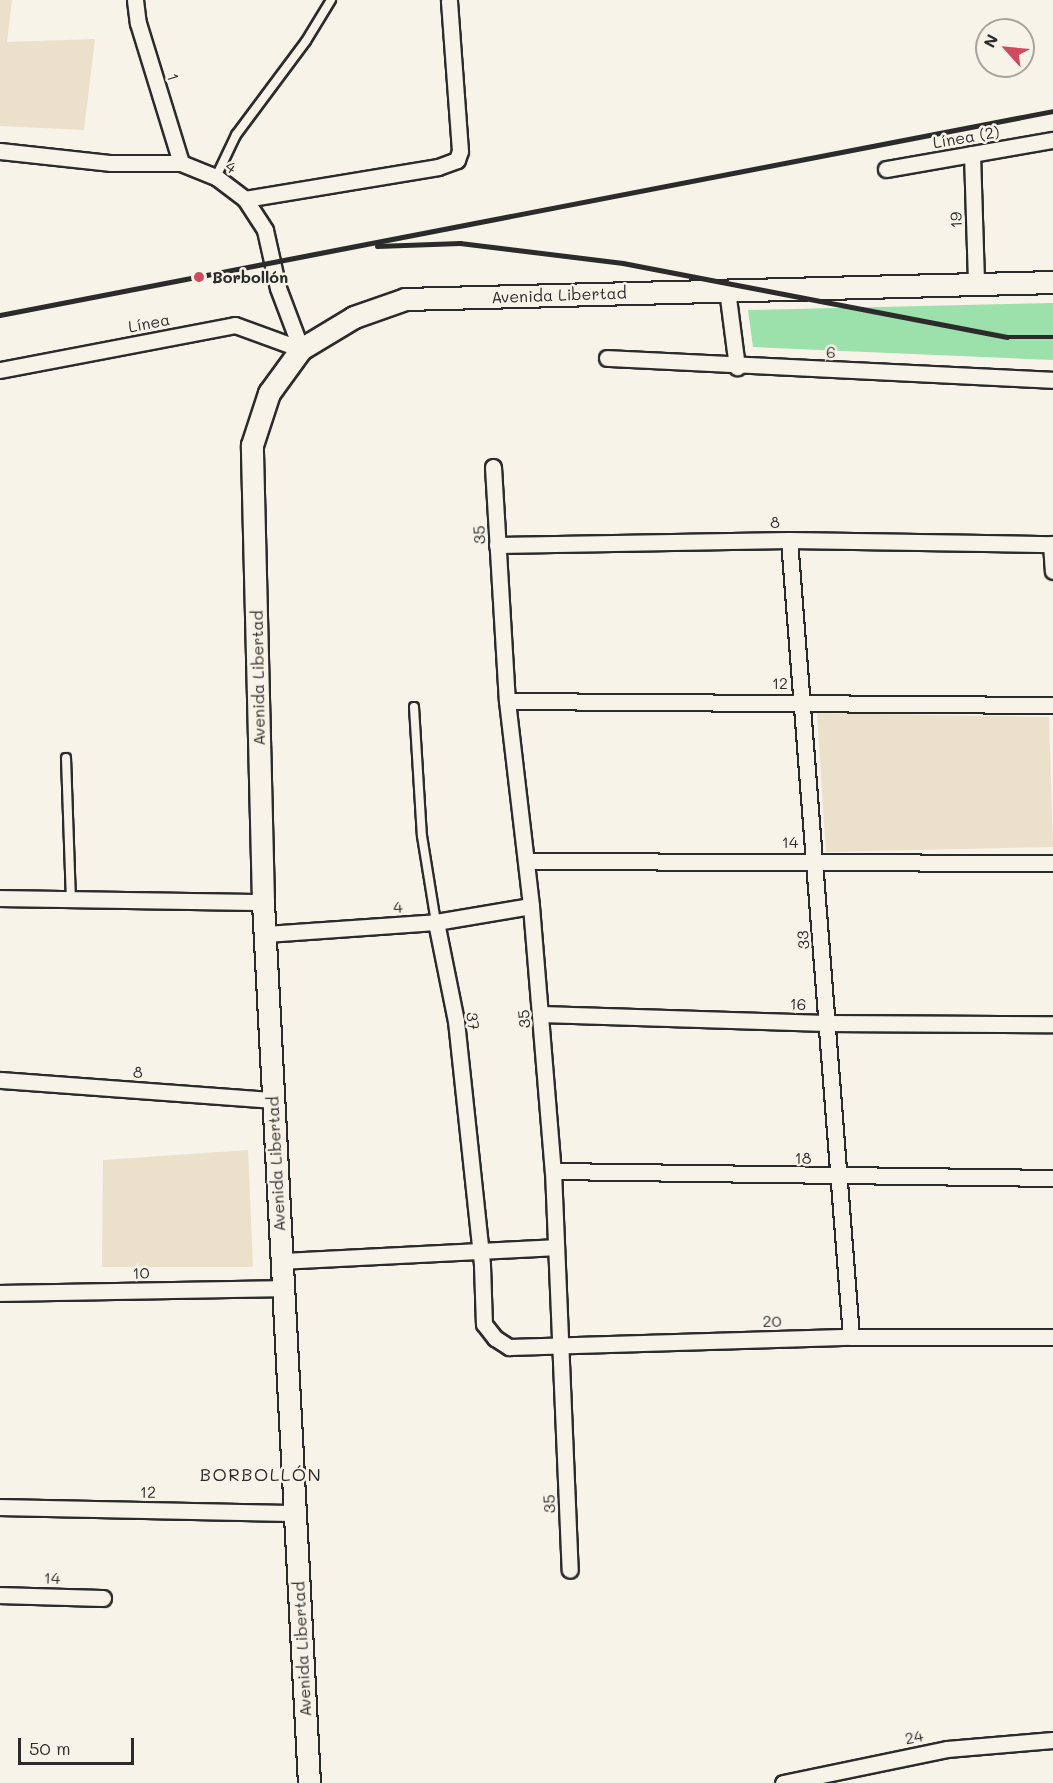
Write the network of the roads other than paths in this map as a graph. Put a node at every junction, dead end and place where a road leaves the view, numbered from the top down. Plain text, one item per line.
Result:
1 (135, 0) edge
2 (331, 0) edge
3 (449, 0) edge
4 (1053, 140) edge
5 (0, 151) edge
6 (972, 154) junction
7 (181, 163) junction
8 (886, 170) dead end
9 (216, 177) junction
10 (245, 200) junction
11 (1053, 282) edge
12 (976, 284) junction
13 (727, 290) junction
14 (301, 349) junction
15 (607, 358) dead end
16 (737, 367) junction
17 (0, 370) edge
18 (1053, 380) edge
19 (493, 467) dead end
20 (789, 540) junction
21 (1052, 544) edge
22 (497, 545) junction
23 (1053, 571) edge
24 (507, 700) junction
25 (802, 700) junction
26 (1053, 705) edge
27 (414, 707) dead end
28 (66, 758) dead end
29 (816, 860) junction
30 (526, 861) junction
31 (1053, 863) edge
32 (0, 898) edge
33 (71, 899) junction
34 (262, 902) junction
35 (531, 906) junction
36 (436, 922) junction
37 (266, 934) junction
38 (542, 1014) junction
39 (826, 1023) junction
40 (1053, 1024) edge
41 (0, 1080) edge
42 (273, 1101) junction
43 (553, 1170) junction
44 (837, 1177) junction
45 (1053, 1178) edge
46 (556, 1247) junction
47 (478, 1252) junction
48 (281, 1261) junction
49 (283, 1288) junction
50 (0, 1293) edge
51 (851, 1337) junction
52 (1053, 1337) edge
53 (495, 1338) joint
54 (560, 1343) junction
55 (0, 1508) edge
56 (294, 1513) junction
57 (570, 1570) dead end
58 (0, 1595) edge
59 (103, 1598) dead end
60 (1053, 1740) edge
61 (309, 1783) edge
62 (783, 1783) edge

1 - 7 street, 1
2 - 9 lane
3 - 10 street
4 - 6 street, Línea (2)
5 - 7 street, 4
6 - 8 street, Línea (2)
6 - 12 street, 19
7 - 9 street, 4
9 - 10 street, 4
10 - 14 street, 4
11 - 12 main road, Avenida Libertad
12 - 13 main road, Avenida Libertad
13 - 14 main road, Avenida Libertad
13 - 16 street
14 - 17 street, Línea
14 - 34 main road, Avenida Libertad
15 - 16 street, 6
16 - 18 street, 6
19 - 22 street, 35
20 - 21 street, 8
20 - 22 street, 8
20 - 25 street, 33
21 - 23 street
22 - 24 street, 35
24 - 25 street, 12
24 - 30 street, 35
25 - 26 street, 12
25 - 29 street, 33
27 - 36 lane, 37
28 - 33 lane
29 - 30 street, 14
29 - 31 street, 14
29 - 39 street, 33
30 - 35 street, 35
32 - 33 street
33 - 34 street
34 - 37 main road, Avenida Libertad
35 - 36 street, 4
35 - 38 street, 35
36 - 37 street, 4
36 - 47 street, 37
37 - 42 main road, Avenida Libertad
38 - 39 street, 16
38 - 43 street, 35
39 - 40 street, 16
39 - 44 street, 33
41 - 42 street, 8
42 - 48 main road, Avenida Libertad
43 - 44 street, 18
43 - 46 street, 35
44 - 45 street, 18
44 - 51 street, 33
46 - 47 street
46 - 54 street, 35
47 - 48 street
47 - 53 street, 37
48 - 49 main road, Avenida Libertad
49 - 50 street, 10
49 - 56 main road, Avenida Libertad
51 - 52 street, 20
51 - 54 street, 20
53 - 54 street, 20
54 - 57 street, 35
55 - 56 street, 12
56 - 61 main road, Avenida Libertad
58 - 59 street, 14
60 - 62 street, 24

